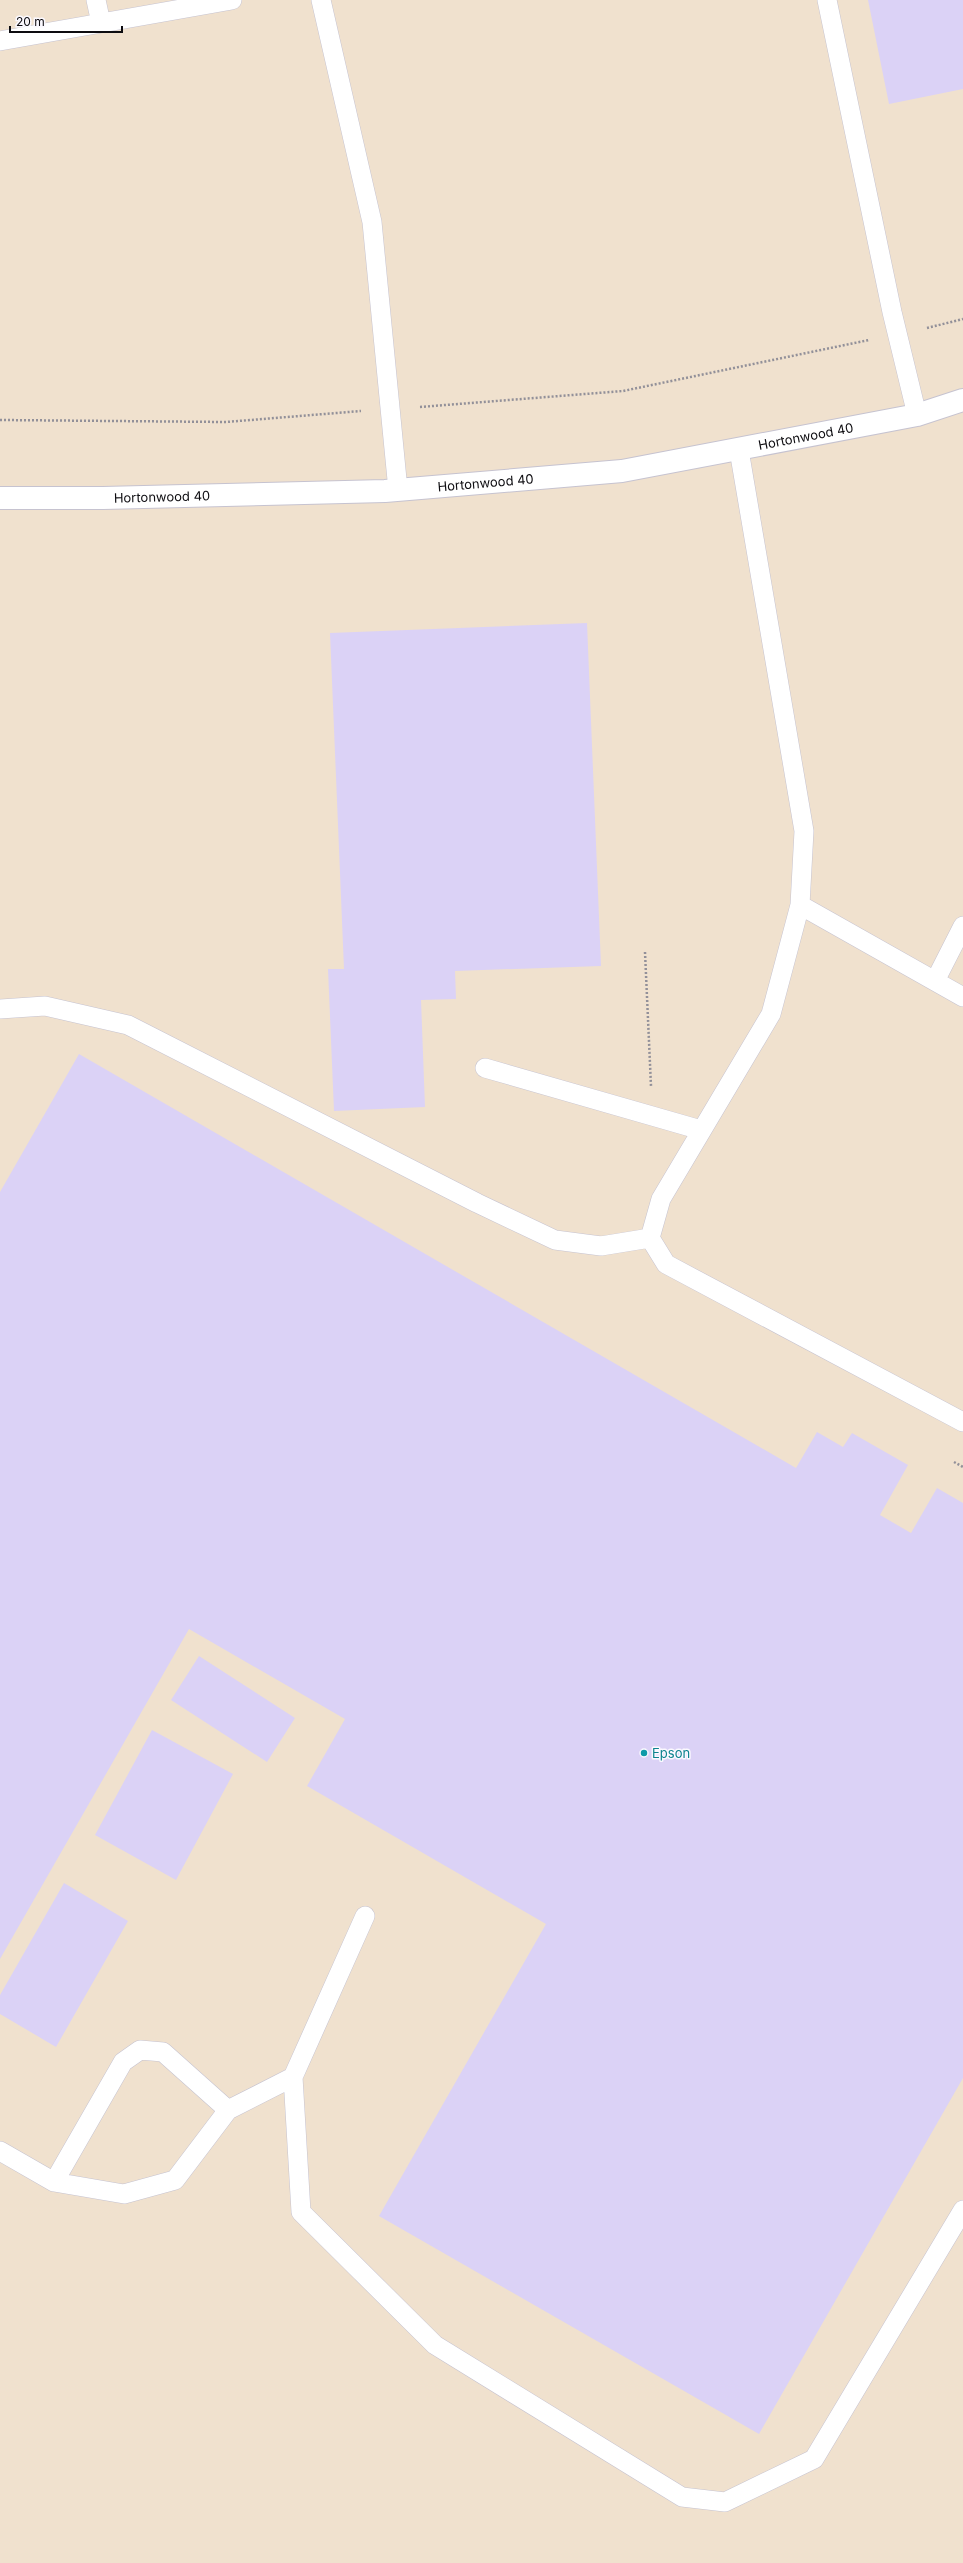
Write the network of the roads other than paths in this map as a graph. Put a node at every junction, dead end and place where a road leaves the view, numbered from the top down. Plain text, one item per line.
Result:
1 (96, 0) edge
2 (232, 0) edge
3 (321, 0) edge
4 (826, 0) edge
5 (101, 23) junction
6 (0, 41) edge
7 (963, 400) edge
8 (917, 415) junction
9 (739, 450) junction
10 (398, 490) junction
11 (0, 498) edge
12 (800, 905) junction
13 (963, 926) edge
14 (935, 981) junction
15 (963, 997) edge
16 (0, 1009) edge
17 (485, 1068) dead end
18 (701, 1130) junction
19 (650, 1238) junction
20 (963, 1422) edge
21 (365, 1916) dead end
22 (293, 2077) junction
23 (228, 2110) junction
24 (0, 2151) edge
25 (54, 2182) junction
26 (963, 2210) edge

1 - 5 lane
2 - 5 lane
3 - 10 lane
4 - 8 lane
5 - 6 lane
7 - 8 street, Hortonwood 40
8 - 9 street, Hortonwood 40
9 - 10 street, Hortonwood 40
9 - 12 lane
10 - 11 street, Hortonwood 40
12 - 14 lane
12 - 18 lane
13 - 14 lane
14 - 15 lane
16 - 19 lane
17 - 18 lane
18 - 19 lane
19 - 20 lane
21 - 22 lane
22 - 23 lane
22 - 26 lane
23 - 25 lane
23 - 25 lane
24 - 25 lane

